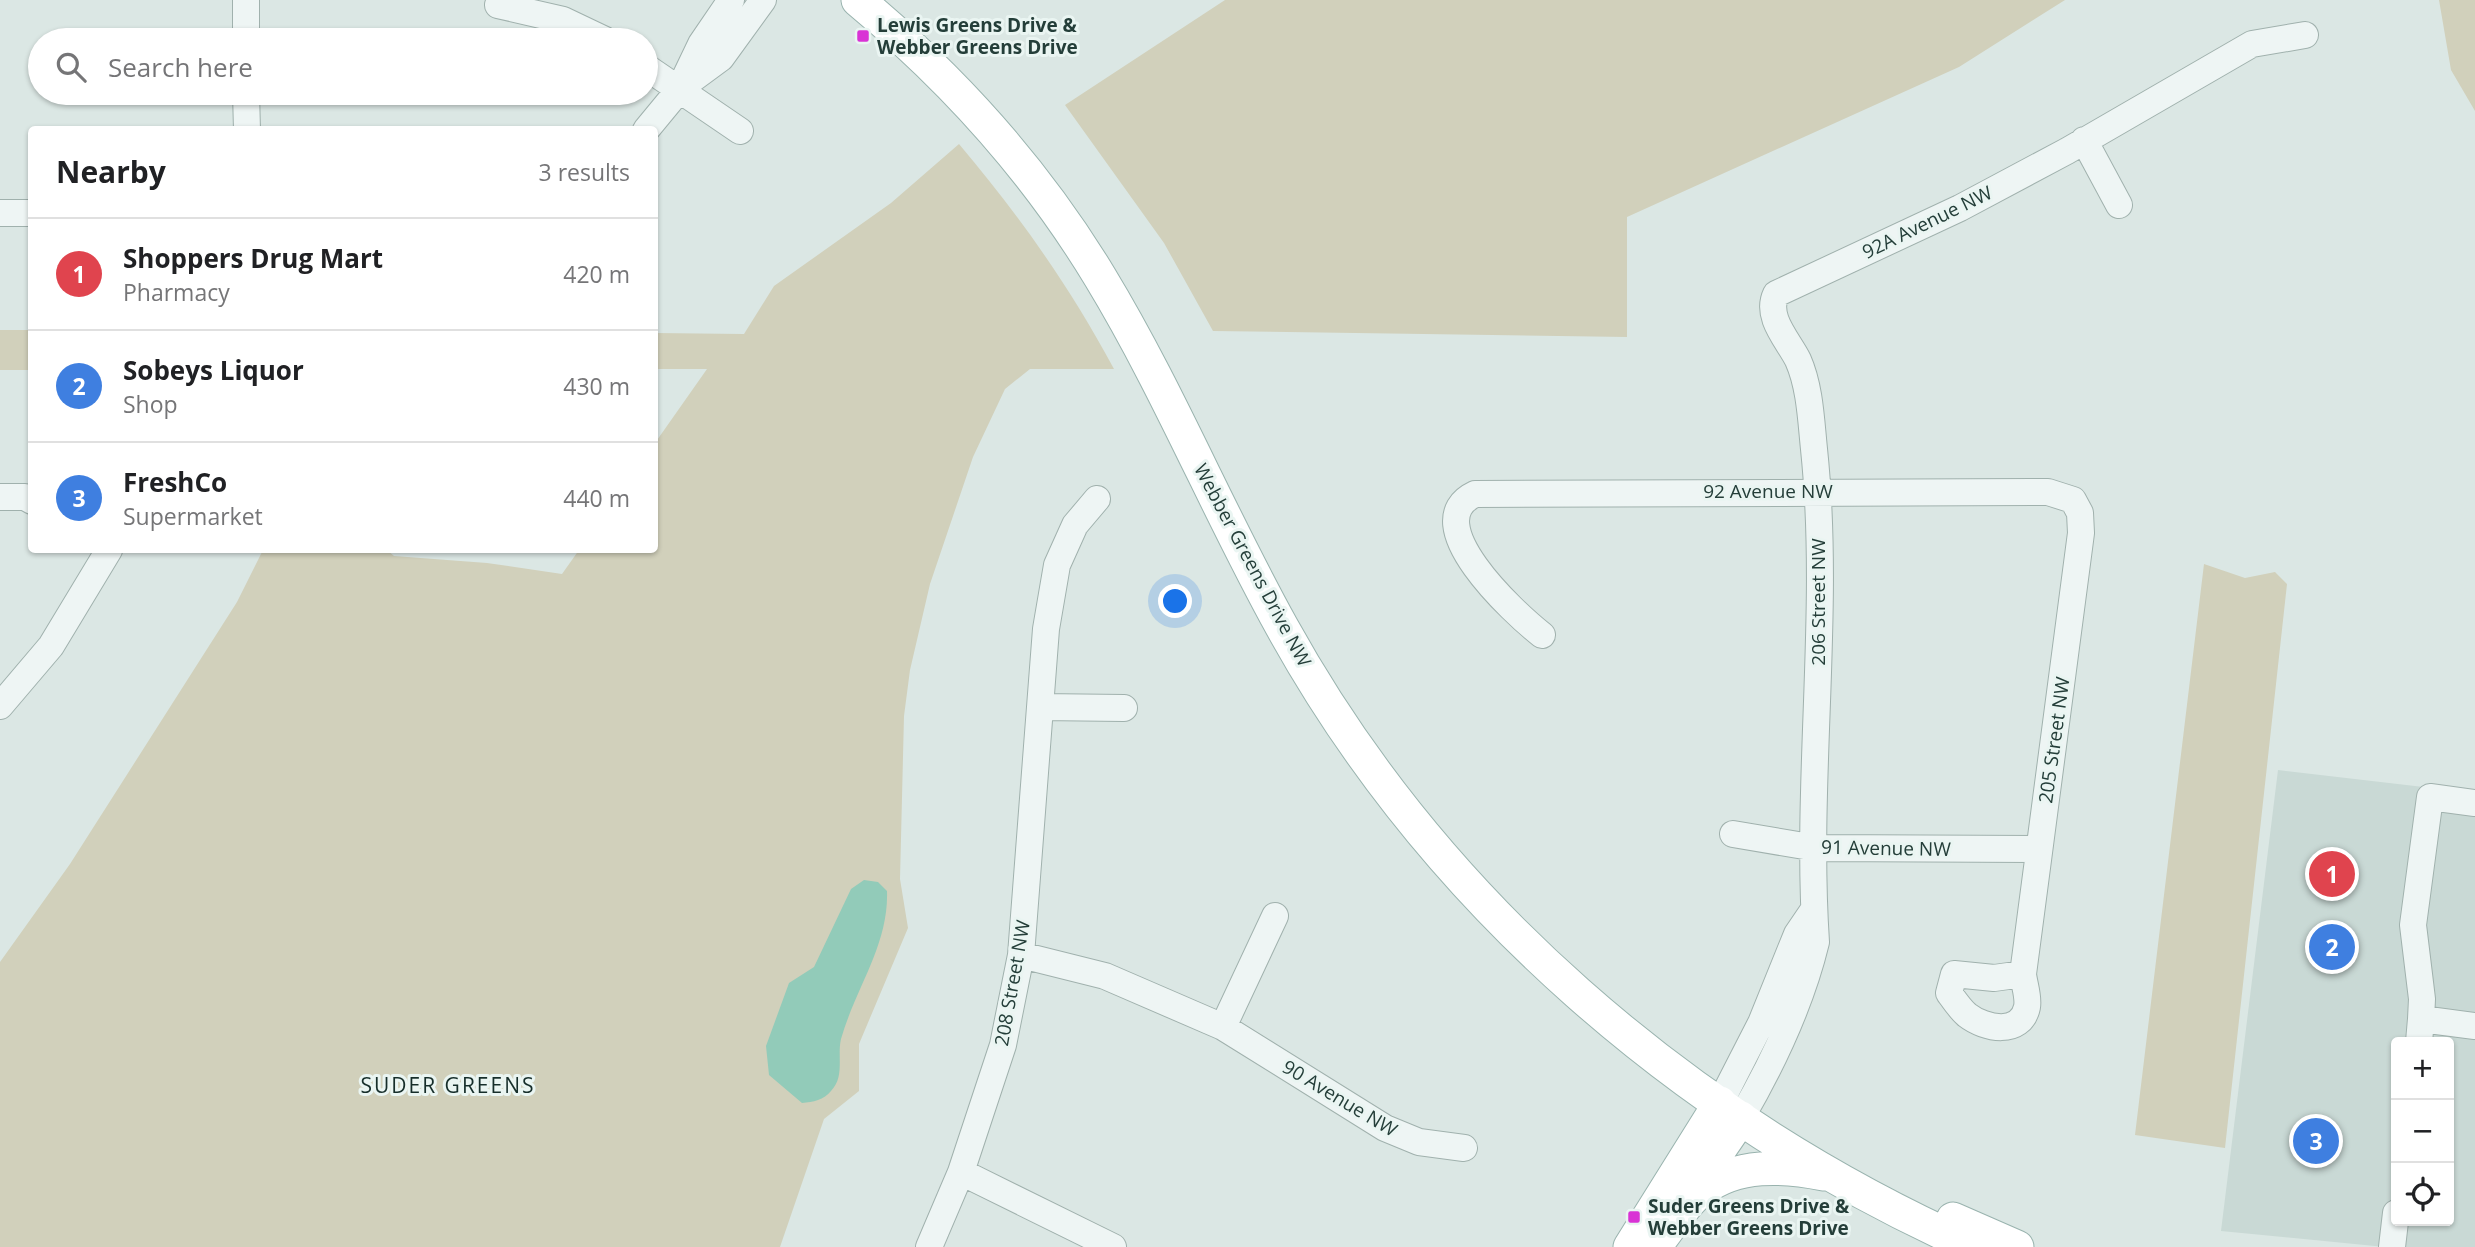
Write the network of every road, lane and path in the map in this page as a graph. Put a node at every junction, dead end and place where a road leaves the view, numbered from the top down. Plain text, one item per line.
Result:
1 (246, 0) edge
2 (731, 0) edge
3 (763, 0) edge
4 (858, 0) edge
5 (499, 5) dead end
6 (246, 28) edge
7 (580, 28) edge
8 (2305, 35) dead end
9 (658, 75) edge
10 (679, 90) junction
11 (246, 105) edge
12 (247, 126) edge
13 (649, 126) edge
14 (740, 131) dead end
15 (2084, 140) junction
16 (2119, 205) dead end
17 (0, 213) edge
18 (28, 213) edge
19 (1772, 303) joint
20 (1818, 491) junction
21 (0, 497) edge
22 (28, 499) edge
23 (1097, 499) dead end
24 (2078, 506) joint
25 (107, 553) edge
26 (1542, 635) dead end
27 (0, 706) edge
28 (1040, 707) junction
29 (1124, 708) dead end
30 (2475, 803) edge
31 (1733, 834) dead end
32 (1816, 848) junction
33 (2039, 849) junction
34 (1275, 916) dead end
35 (1021, 955) junction
36 (2023, 974) dead end
37 (2475, 1026) edge
38 (1223, 1027) junction
39 (2420, 1031) edge
40 (1730, 1111) junction
41 (1464, 1148) dead end
42 (961, 1172) junction
43 (1835, 1177) junction
44 (1878, 1198) junction
45 (2394, 1226) edge
46 (1647, 1245) edge
47 (929, 1247) edge
48 (1113, 1247) edge
49 (1973, 1247) edge
50 (2017, 1247) edge
51 (2392, 1247) edge

1 - 6 street
2 - 10 street
3 - 10 street
4 - 40 main road, Webber Greens Drive NW
5 - 7 street
8 - 15 street, 92A Avenue NW
9 - 10 street
10 - 13 street
10 - 14 street
11 - 12 street
15 - 16 street
15 - 19 street, 92A Avenue NW
17 - 18 street
19 - 20 street, 206 Street NW
20 - 24 street, 92 Avenue NW
20 - 26 street, 92 Avenue NW
20 - 32 street, 206 Street NW
21 - 22 street
23 - 28 street, 208 Street NW
24 - 33 street, 205 Street NW
25 - 27 street
28 - 29 street
28 - 35 street, 208 Street NW
30 - 39 street
31 - 32 street, 91 Avenue NW
32 - 33 street, 91 Avenue NW
32 - 40 street, 206 Street NW
33 - 36 street, 205 Street NW
34 - 38 street
35 - 38 street, 90 Avenue NW
35 - 42 street, 208 Street NW
37 - 39 street
38 - 41 street, 90 Avenue NW
40 - 43 main road, Webber Greens Drive NW
40 - 46 main road
42 - 47 street, 208 Street NW
42 - 48 street
43 - 44 main road, Webber Greens Drive NW
43 - 46 main road
44 - 49 main road, Webber Greens Drive NW
44 - 50 main road, Webber Greens Drive NW
45 - 51 street

